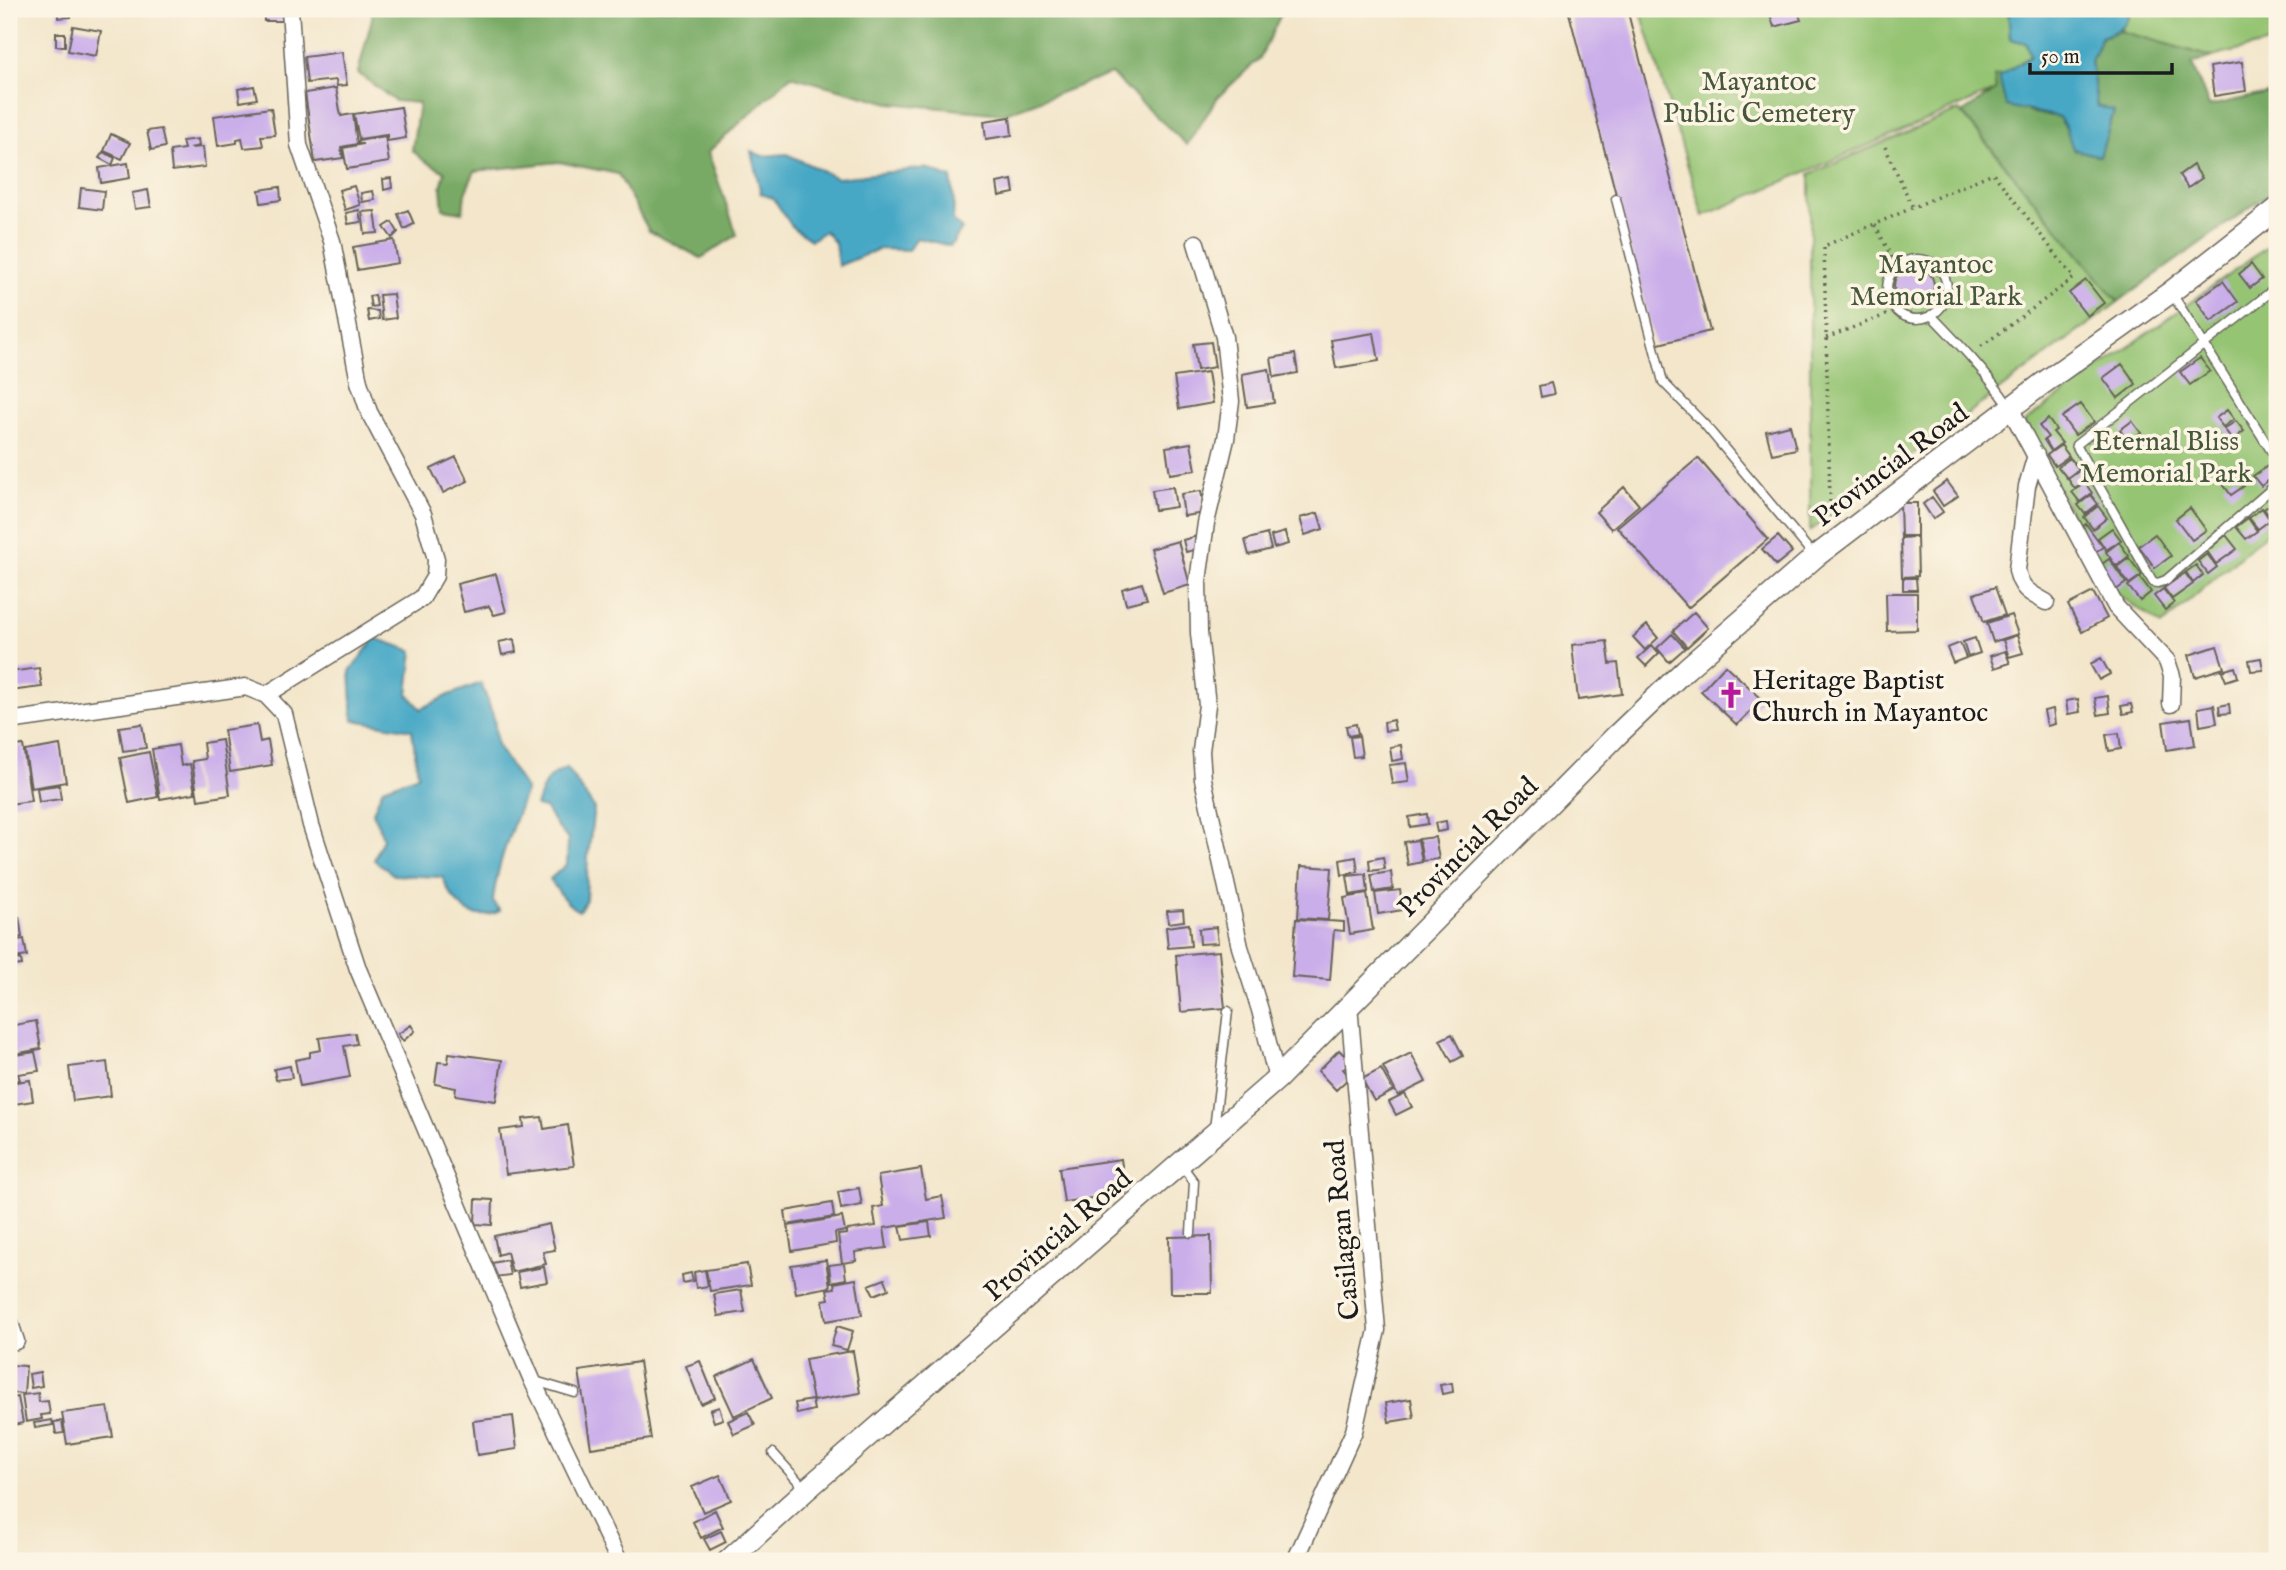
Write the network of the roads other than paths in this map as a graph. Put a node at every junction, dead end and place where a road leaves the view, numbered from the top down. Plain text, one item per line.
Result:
1 (290, 9) edge
2 (1616, 200) dead end
3 (2277, 209) edge
4 (1196, 243) dead end
5 (2277, 287) edge
6 (2171, 292) junction
7 (1931, 315) junction
8 (2204, 343) junction
9 (2010, 408) junction
10 (2036, 454) junction
11 (2277, 460) edge
12 (2277, 484) edge
13 (1815, 557) junction
14 (2046, 602) dead end
15 (266, 695) junction
16 (2171, 704) dead end
17 (9, 721) edge
18 (1349, 1005) junction
19 (1228, 1012) dead end
20 (1277, 1079) junction
21 (1213, 1136) junction
22 (1181, 1164) junction
23 (1191, 1233) dead end
24 (9, 1320) edge
25 (16, 1341) dead end
26 (532, 1380) junction
27 (575, 1393) dead end
28 (773, 1453) dead end
29 (806, 1490) junction
30 (619, 1561) edge
31 (728, 1561) edge
32 (1295, 1561) edge

1 - 15 street
2 - 13 lane
3 - 6 main road, Provincial Road
4 - 20 street
5 - 8 lane
6 - 8 lane
6 - 9 main road, Provincial Road
7 - 7 lane
7 - 9 lane
8 - 11 lane
8 - 12 lane
9 - 10 street
9 - 13 main road, Provincial Road
10 - 14 street
10 - 16 street
13 - 18 main road, Provincial Road
15 - 17 street
15 - 26 street
18 - 20 main road, Provincial Road
18 - 32 street, Casilagan Road
19 - 21 lane
20 - 21 main road, Provincial Road
21 - 22 main road, Provincial Road
22 - 23 lane
22 - 29 main road, Provincial Road
24 - 25 street
26 - 27 lane
26 - 30 street
28 - 29 lane
29 - 31 main road, Provincial Road

